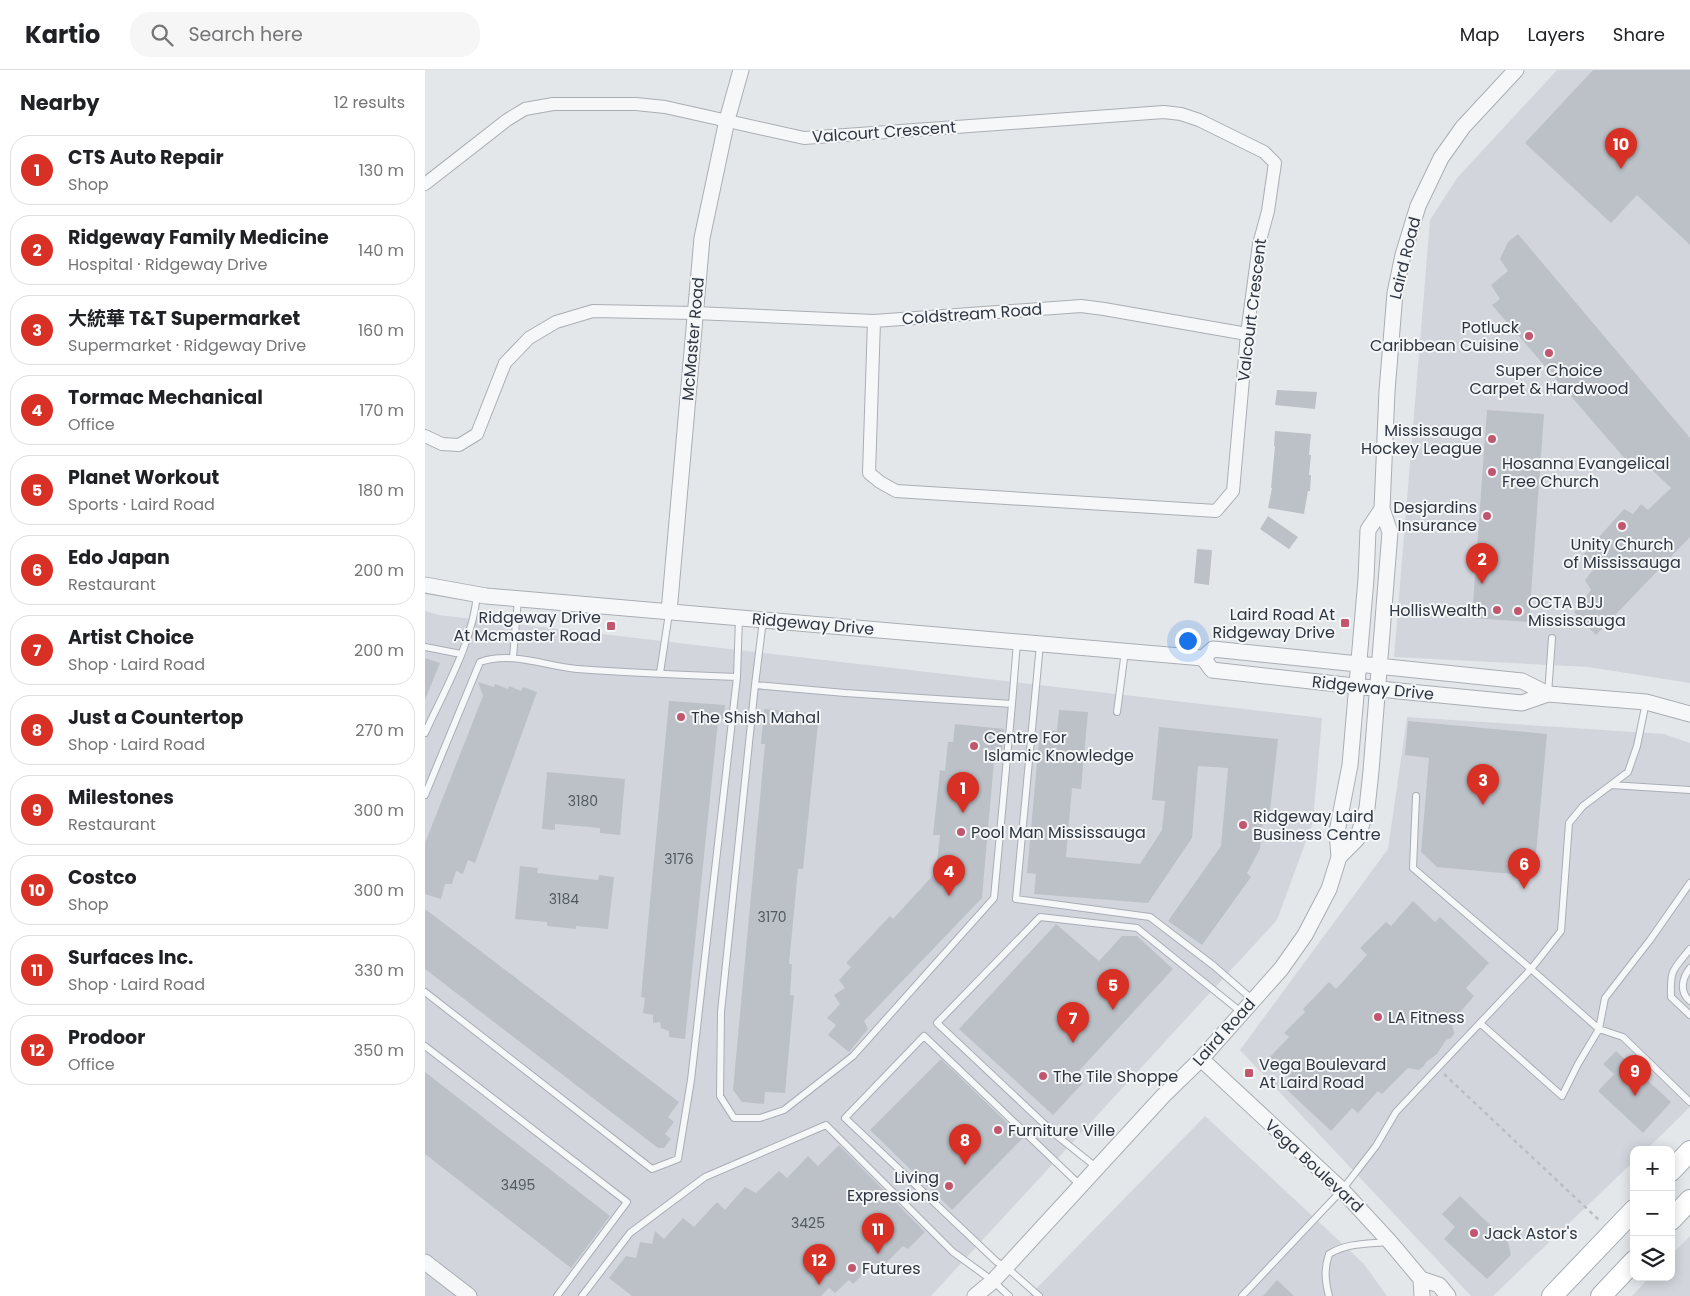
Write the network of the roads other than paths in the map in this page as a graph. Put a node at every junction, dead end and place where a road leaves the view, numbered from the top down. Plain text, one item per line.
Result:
1 (741, 70) edge
2 (1516, 70) edge
3 (727, 120) junction
4 (425, 184) edge
5 (695, 313) junction
6 (874, 321) junction
7 (1247, 334) junction
8 (425, 436) edge
9 (1382, 509) junction
10 (425, 585) edge
11 (477, 595) junction
12 (518, 599) junction
13 (669, 612) junction
14 (739, 618) junction
15 (763, 620) junction
16 (1551, 638) dead end
17 (1017, 642) junction
18 (1040, 644) junction
19 (425, 647) edge
20 (1125, 651) junction
21 (461, 654) junction
22 (513, 658) junction
23 (1203, 658) junction
24 (1359, 664) junction
25 (1380, 667) junction
26 (660, 673) junction
27 (737, 677) junction
28 (755, 685) junction
29 (1357, 686) junction
30 (1379, 689) junction
31 (1548, 694) junction
32 (1646, 702) junction
33 (1012, 704) junction
34 (1117, 712) dead end
35 (1690, 714) edge
36 (425, 733) edge
37 (1611, 785) junction
38 (1690, 790) edge
39 (425, 795) edge
40 (1416, 796) dead end
41 (1339, 857) junction
42 (1690, 883) edge
43 (1690, 950) edge
44 (1690, 968) edge
45 (1531, 969) junction
46 (425, 992) edge
47 (1253, 1000) junction
48 (1690, 1001) edge
49 (1242, 1013) junction
50 (1690, 1014) edge
51 (1481, 1024) junction
52 (1599, 1029) junction
53 (425, 1046) edge
54 (1201, 1059) junction
55 (1690, 1102) edge
56 (1690, 1151) edge
57 (1675, 1167) edge
58 (1097, 1168) junction
59 (1081, 1186) junction
60 (1342, 1190) junction
61 (1690, 1200) edge
62 (1630, 1214) edge
63 (1675, 1216) edge
64 (1390, 1242) junction
65 (425, 1262) edge
66 (1630, 1264) edge
67 (1006, 1267) junction
68 (1421, 1279) junction
69 (993, 1281) junction
70 (469, 1296) edge
71 (557, 1296) edge
72 (581, 1296) edge
73 (975, 1296) edge
74 (1009, 1296) edge
75 (1039, 1296) edge
76 (1242, 1296) edge
77 (1329, 1296) edge
78 (1422, 1296) edge
79 (1448, 1296) edge
80 (1552, 1296) edge
81 (1601, 1296) edge

1 - 3 street, McMaster Road
2 - 9 street, Laird Road
3 - 4 street
3 - 5 street, McMaster Road
3 - 7 street, Valcourt Crescent
5 - 6 street, Coldstream Road
5 - 8 street, Coldstream Road
5 - 13 street, McMaster Road
6 - 7 street, Coldstream Road
6 - 7 street, Valcourt Crescent
9 - 24 street, Laird Road
9 - 25 street, Laird Road
10 - 11 street, Ridgeway Drive
11 - 12 street, Ridgeway Drive
11 - 21 lane
12 - 13 street, Ridgeway Drive
12 - 22 lane
13 - 14 street, Ridgeway Drive
13 - 26 lane
14 - 15 street, Ridgeway Drive
14 - 27 lane
15 - 17 street, Ridgeway Drive
15 - 28 lane
16 - 31 lane
17 - 18 street, Ridgeway Drive
17 - 33 lane
18 - 20 street, Ridgeway Drive
18 - 47 lane
19 - 21 lane
20 - 23 street, Ridgeway Drive
20 - 34 lane
21 - 36 lane
22 - 26 lane
22 - 39 lane
23 - 24 street, Ridgeway Drive
23 - 29 street, Ridgeway Drive
24 - 25 street, Ridgeway Drive
24 - 29 street, Laird Road
25 - 30 street, Laird Road
25 - 31 street, Ridgeway Drive
26 - 27 lane
27 - 46 lane
28 - 33 lane
28 - 33 lane
29 - 30 street, Ridgeway Drive
29 - 41 street, Laird Road
30 - 31 street, Ridgeway Drive
30 - 41 street, Laird Road
31 - 32 street, Ridgeway Drive
32 - 35 street, Ridgeway Drive
32 - 37 lane
37 - 38 lane
37 - 45 lane
40 - 45 lane
41 - 47 street, Laird Road
42 - 52 lane
43 - 50 lane
44 - 48 lane
45 - 51 lane
45 - 52 lane
47 - 49 street, Laird Road
49 - 54 street, Laird Road
49 - 58 lane
51 - 52 lane
51 - 60 lane
52 - 55 lane
53 - 71 lane
54 - 58 street, Laird Road
54 - 60 street, Vega Boulevard
56 - 57 main road
58 - 59 street, Laird Road
59 - 67 street, Laird Road
59 - 67 lane
60 - 64 street, Vega Boulevard
60 - 76 lane
61 - 63 main road
62 - 80 main road
64 - 68 street, Vega Boulevard
64 - 77 lane
65 - 70 street
66 - 81 main road
67 - 69 street, Laird Road
67 - 75 lane
68 - 78 street
68 - 79 street, Vega Boulevard
69 - 72 lane
69 - 73 street, Laird Road
69 - 74 lane

